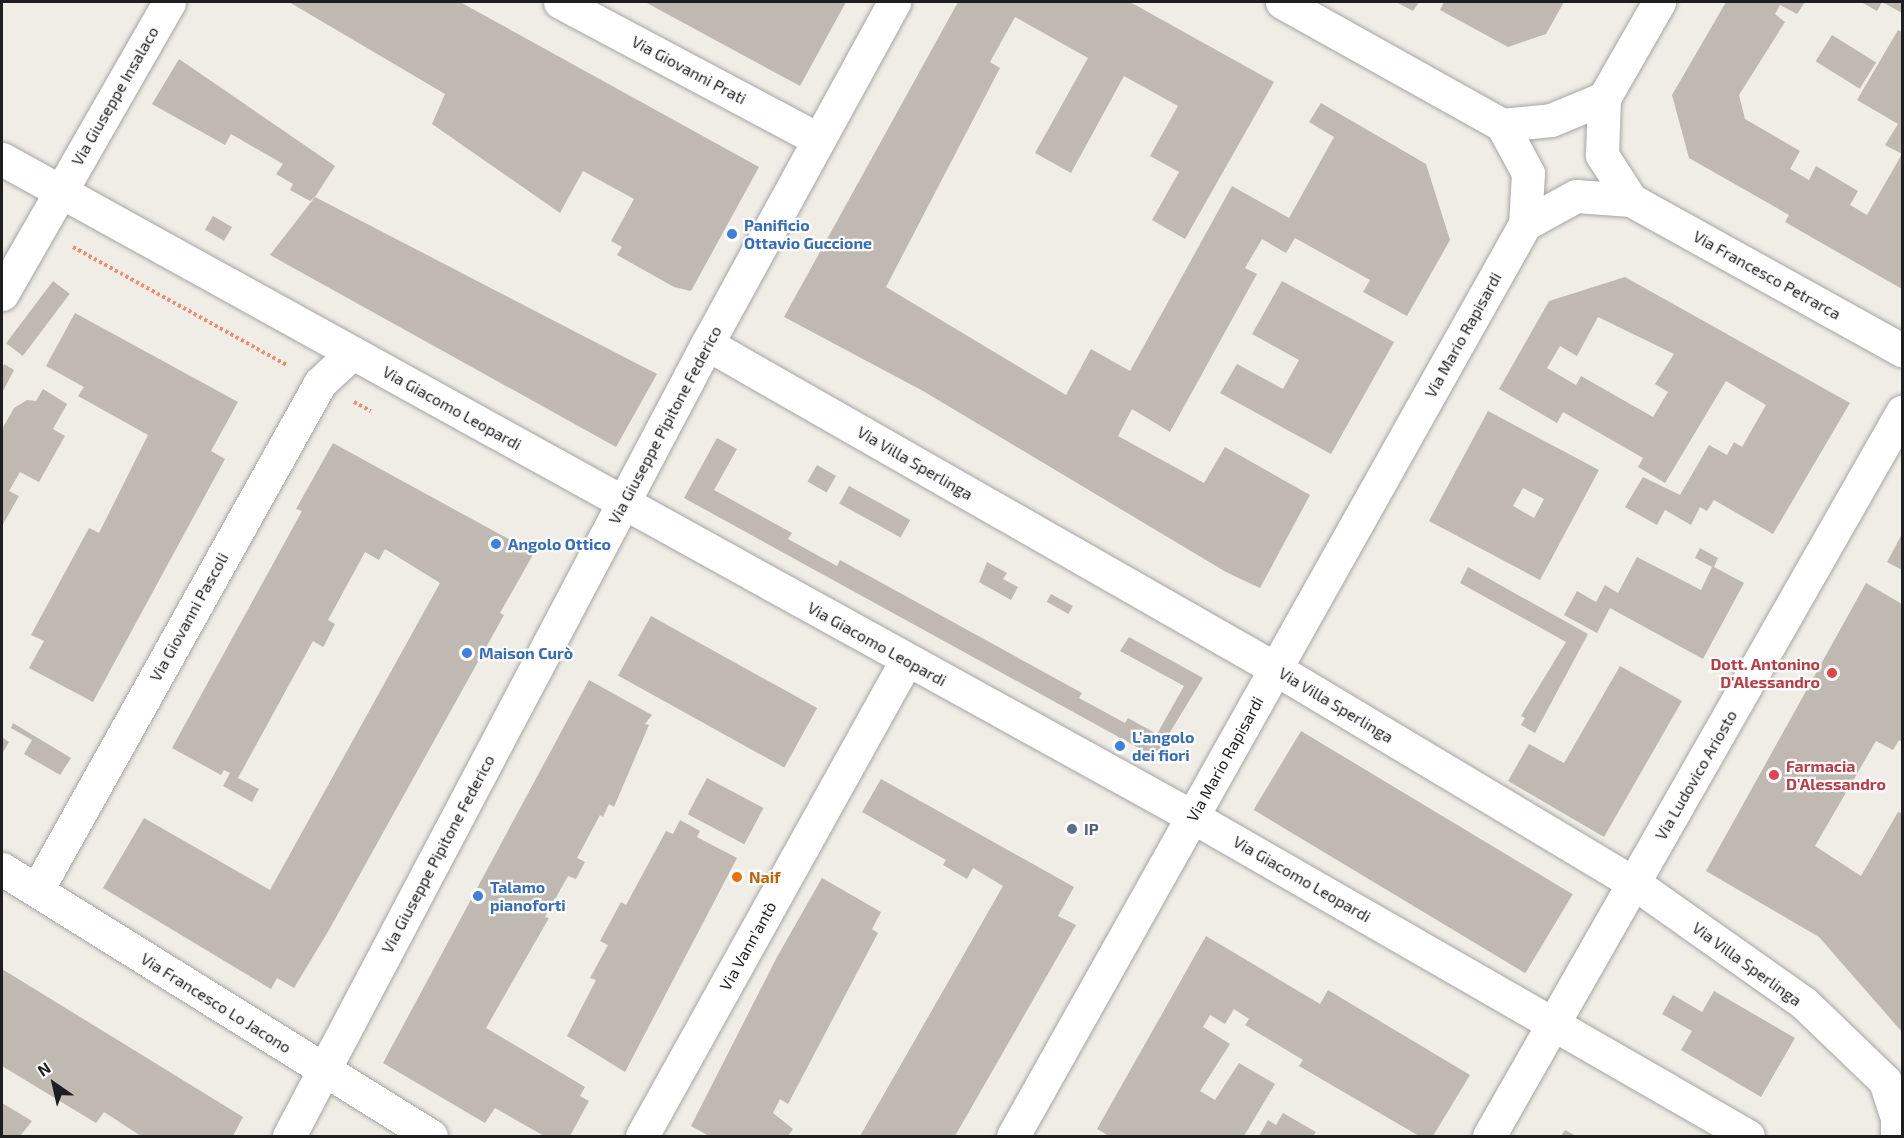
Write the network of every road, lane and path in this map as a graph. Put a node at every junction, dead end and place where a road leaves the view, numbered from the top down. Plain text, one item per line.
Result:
1 (169, 2) edge
2 (560, 2) edge
3 (894, 2) edge
4 (1282, 2) edge
5 (1659, 2) edge
6 (1604, 98) junction
7 (1502, 125) junction
8 (818, 139) junction
9 (2, 159) edge
10 (60, 191) junction
11 (1631, 200) junction
12 (1525, 224) junction
13 (39, 228) junction
14 (2, 294) edge
15 (707, 344) junction
16 (1902, 350) edge
17 (352, 353) junction
18 (320, 383) junction
19 (1902, 412) edge
20 (381, 416) dead end
21 (624, 503) junction
22 (906, 661) junction
23 (1276, 669) junction
24 (1193, 817) junction
25 (2, 869) edge
26 (1634, 883) junction
27 (37, 890) junction
28 (1554, 1024) junction
29 (324, 1071) junction
30 (289, 1137) edge
31 (431, 1137) edge
32 (642, 1137) edge
33 (1013, 1137) edge
34 (1489, 1137) edge
35 (1748, 1137) edge
36 (1897, 1137) edge

1 - 10 street, Via Giuseppe Insalaco
2 - 8 street, Via Giovanni Prati
3 - 8 street, Via Giuseppe Pipitone Federico
4 - 7 street
5 - 6 street
6 - 7 street
6 - 11 street
7 - 12 street
8 - 15 street, Via Giuseppe Pipitone Federico
9 - 10 street, Via Giacomo Leopardi
10 - 13 street, Via Giuseppe Insalaco
10 - 17 street, Via Giacomo Leopardi
11 - 12 street
11 - 16 street, Via Francesco Petrarca
12 - 23 street, Via Mario Rapisardi
13 - 14 street, Via Giuseppe Insalaco
13 - 18 path
15 - 21 street, Via Giuseppe Pipitone Federico
15 - 23 street, Via Villa Sperlinga
17 - 18 street, Via Giovanni Pascoli
17 - 21 street, Via Giacomo Leopardi
18 - 20 path
18 - 27 street, Via Giovanni Pascoli
19 - 26 street, Via Ludovico Ariosto
21 - 22 street, Via Giacomo Leopardi
21 - 29 street, Via Giuseppe Pipitone Federico
22 - 24 street, Via Giacomo Leopardi
22 - 32 street, Via Vann'antò
23 - 24 street, Via Mario Rapisardi
23 - 26 street, Via Villa Sperlinga
24 - 28 street, Via Giacomo Leopardi
24 - 33 street, Via Mario Rapisardi
25 - 27 street, Via Francesco Lo Jacono
26 - 28 street, Via Ludovico Ariosto
26 - 36 street, Via Villa Sperlinga
27 - 29 street, Via Francesco Lo Jacono
28 - 34 street, Via Ludovico Ariosto
28 - 35 street, Via Giacomo Leopardi
29 - 30 street, Via Giuseppe Pipitone Federico
29 - 31 street, Via Francesco Lo Jacono

